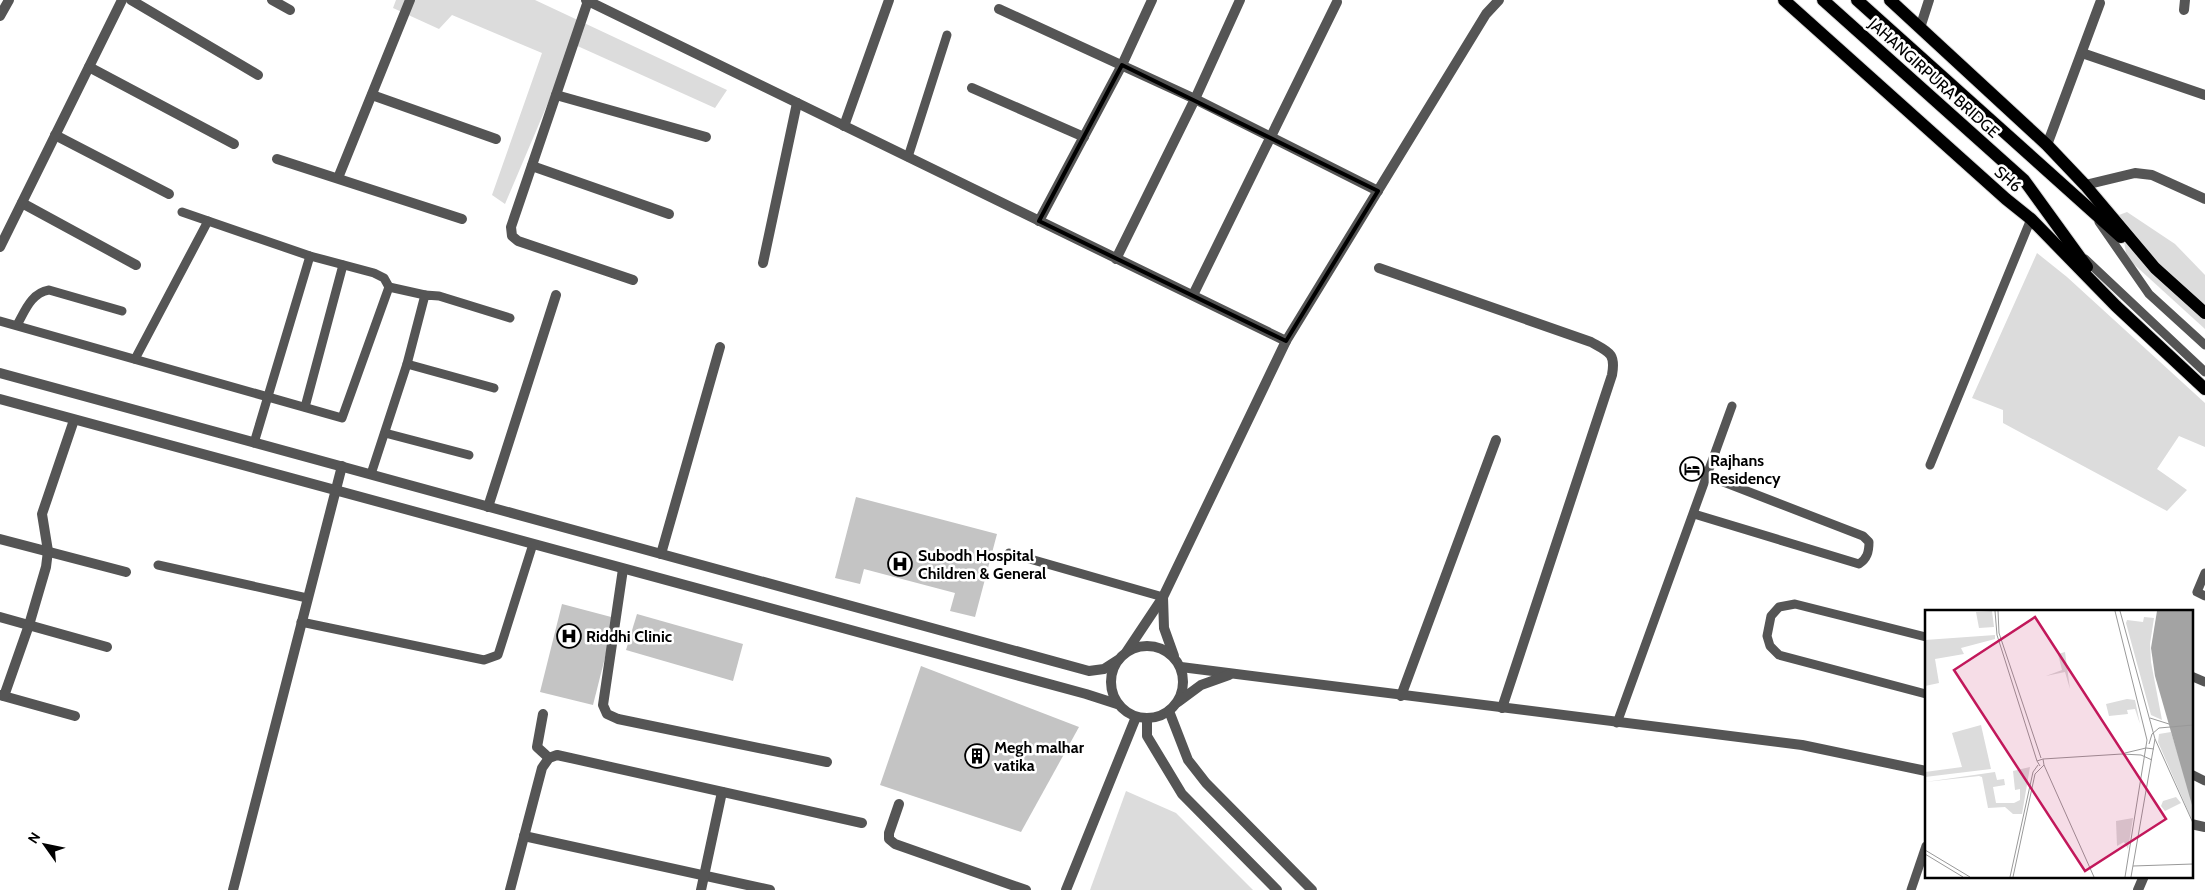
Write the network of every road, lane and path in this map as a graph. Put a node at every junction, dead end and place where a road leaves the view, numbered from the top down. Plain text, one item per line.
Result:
1 (8, 0) edge
2 (122, 0) edge
3 (131, 0) edge
4 (272, 0) edge
5 (410, 0) edge
6 (889, 0) edge
7 (1152, 0) edge
8 (1240, 0) edge
9 (1491, 0) edge
10 (1499, 0) edge
11 (1784, 0) edge
12 (1823, 0) edge
13 (1857, 0) edge
14 (1890, 0) edge
15 (1929, 0) edge
16 (587, 1) edge
17 (1337, 2) dead end
18 (2100, 3) dead end
19 (999, 9) dead end
20 (290, 10) dead end
21 (1486, 14) junction
22 (0, 16) edge
23 (1920, 28) junction
24 (948, 35) dead end
25 (2082, 53) junction
26 (1122, 65) junction
27 (89, 67) junction
28 (258, 74) dead end
29 (972, 88) dead end
30 (372, 95) junction
31 (556, 95) junction
32 (2205, 95) edge
33 (1195, 98) junction
34 (796, 103) junction
35 (844, 126) junction
36 (56, 135) junction
37 (1271, 136) junction
38 (706, 137) dead end
39 (1084, 137) junction
40 (496, 138) dead end
41 (234, 144) dead end
42 (2047, 145) junction
43 (908, 157) junction
44 (277, 160) dead end
45 (532, 166) junction
46 (338, 178) junction
47 (2085, 185) junction
48 (1378, 191) junction
49 (169, 194) dead end
50 (2205, 199) edge
51 (22, 203) junction
52 (2092, 211) junction
53 (182, 212) dead end
54 (669, 214) dead end
55 (462, 218) dead end
56 (2031, 219) junction
57 (208, 221) junction
58 (1039, 221) junction
59 (0, 247) edge
60 (2072, 247) junction
61 (310, 256) junction
62 (1116, 259) junction
63 (764, 263) dead end
64 (136, 265) dead end
65 (343, 265) junction
66 (1379, 268) dead end
67 (2156, 268) junction
68 (633, 280) dead end
69 (389, 287) junction
70 (425, 295) junction
71 (556, 295) dead end
72 (1193, 295) junction
73 (2116, 306) junction
74 (122, 311) dead end
75 (2205, 313) edge
76 (510, 318) dead end
77 (0, 321) edge
78 (17, 325) junction
79 (1286, 341) junction
80 (2205, 345) edge
81 (720, 347) dead end
82 (135, 359) junction
83 (407, 364) junction
84 (2205, 372) edge
85 (0, 373) edge
86 (494, 388) dead end
87 (2205, 389) edge
88 (268, 396) junction
89 (0, 399) edge
90 (1732, 406) dead end
91 (305, 407) junction
92 (74, 420) junction
93 (385, 433) junction
94 (1496, 440) dead end
95 (254, 443) junction
96 (469, 456) dead end
97 (1930, 465) dead end
98 (342, 466) junction
99 (371, 474) junction
100 (1708, 476) junction
101 (335, 490) junction
102 (488, 507) junction
103 (1694, 514) junction
104 (0, 539) edge
105 (533, 544) junction
106 (48, 551) junction
107 (1009, 553) dead end
108 (661, 554) junction
109 (158, 565) dead end
110 (623, 569) junction
111 (126, 572) dead end
112 (2205, 573) edge
113 (1163, 596) junction
114 (2205, 596) edge
115 (307, 598) junction
116 (0, 616) edge
117 (301, 622) junction
118 (29, 625) junction
119 (1925, 637) edge
120 (107, 647) dead end
121 (1127, 651) junction
122 (1174, 657) junction
123 (1118, 660) junction
124 (1180, 667) junction
125 (1230, 675) junction
126 (2192, 676) edge
127 (2205, 682) edge
128 (1925, 694) edge
129 (2, 696) edge
130 (1401, 696) junction
131 (1177, 703) junction
132 (1117, 704) junction
133 (1502, 708) junction
134 (1169, 711) junction
135 (543, 714) dead end
136 (75, 716) dead end
137 (1136, 717) junction
138 (1147, 719) junction
139 (1618, 722) junction
140 (549, 758) junction
141 (827, 762) dead end
142 (1925, 771) edge
143 (2192, 774) edge
144 (2205, 781) edge
145 (722, 792) junction
146 (899, 804) dead end
147 (862, 823) dead end
148 (2192, 824) edge
149 (2205, 827) edge
150 (524, 836) junction
151 (1925, 849) edge
152 (704, 876) junction
153 (2143, 878) edge
154 (233, 890) edge
155 (510, 890) edge
156 (701, 890) edge
157 (770, 890) edge
158 (1026, 890) edge
159 (1066, 890) edge
160 (1277, 890) edge
161 (1312, 890) edge
162 (1911, 890) edge
163 (2138, 890) edge

1 - 22 street
2 - 27 street
3 - 28 street
4 - 20 street
5 - 30 street
6 - 35 street
7 - 26 street
8 - 33 street
9 - 21 street
10 - 21 street
11 - 56 main road, SH6
12 - 60 main road, JAHANGIRPURA BRIDGE
13 - 52 main road, JAHANGIRPURA BRIDGE
14 - 23 main road
15 - 23 street
16 - 31 street
16 - 34 street
17 - 37 street
18 - 25 street
19 - 26 street
21 - 48 street
23 - 42 main road
24 - 43 lane
25 - 32 street
25 - 42 street
26 - 33 street
26 - 39 street
27 - 36 street
27 - 41 street
29 - 39 street
30 - 40 street
30 - 46 street
31 - 38 street
31 - 45 street
33 - 37 street
33 - 62 street
34 - 35 street
34 - 63 street
35 - 43 street
36 - 49 street
36 - 51 street
37 - 48 street
37 - 72 street
39 - 58 street
42 - 47 main road
43 - 58 street
44 - 46 street
45 - 54 street
45 - 68 street
46 - 55 street
47 - 50 street
47 - 67 main road
48 - 79 street
51 - 59 street
51 - 64 street
52 - 67 main road, JAHANGIRPURA BRIDGE
52 - 80 lane
53 - 57 lane
56 - 73 main road, SH6
56 - 97 lane
57 - 61 lane
57 - 82 lane
58 - 62 street
60 - 73 main road, JAHANGIRPURA BRIDGE
60 - 84 lane
61 - 65 lane
61 - 88 lane
62 - 72 street
65 - 69 lane
65 - 91 lane
66 - 133 street
67 - 75 main road
69 - 70 lane
69 - 91 lane
70 - 76 lane
70 - 83 lane
71 - 102 street
72 - 79 street
73 - 87 main road, SH6
74 - 78 lane
77 - 78 lane
78 - 82 lane
79 - 113 street
81 - 108 street
82 - 88 lane
83 - 86 lane
83 - 93 lane
85 - 95 street
88 - 91 lane
88 - 95 lane
89 - 92 street
90 - 100 lane
92 - 101 street
92 - 106 street
93 - 96 lane
93 - 99 lane
94 - 130 street
95 - 98 street
98 - 99 street
98 - 101 street
99 - 102 street
100 - 103 lane
100 - 103 lane
101 - 105 street
101 - 115 street
102 - 108 street
103 - 139 lane
104 - 106 street
105 - 110 street
105 - 117 lane
106 - 111 street
106 - 118 street
107 - 113 lane
108 - 123 street
109 - 115 lane
110 - 132 street
110 - 141 street
112 - 114 lane
113 - 121 street
113 - 122 street
115 - 117 street
116 - 118 street
117 - 154 street
118 - 120 street
118 - 129 street
119 - 128 lane
121 - 122 street
121 - 123 street
122 - 124 street
123 - 132 street
124 - 125 street
124 - 131 street
125 - 130 street
125 - 131 street
126 - 127 lane
129 - 136 street
130 - 133 street
131 - 134 street
132 - 137 street
133 - 139 street
134 - 138 street
134 - 161 street
135 - 140 street
137 - 138 street
137 - 159 street
138 - 160 street
139 - 142 street
140 - 145 street
140 - 150 street
143 - 144 lane
145 - 147 street
145 - 152 street
146 - 158 street
148 - 149 street
150 - 152 street
150 - 155 street
151 - 162 lane
152 - 156 street
152 - 157 street
153 - 163 street

